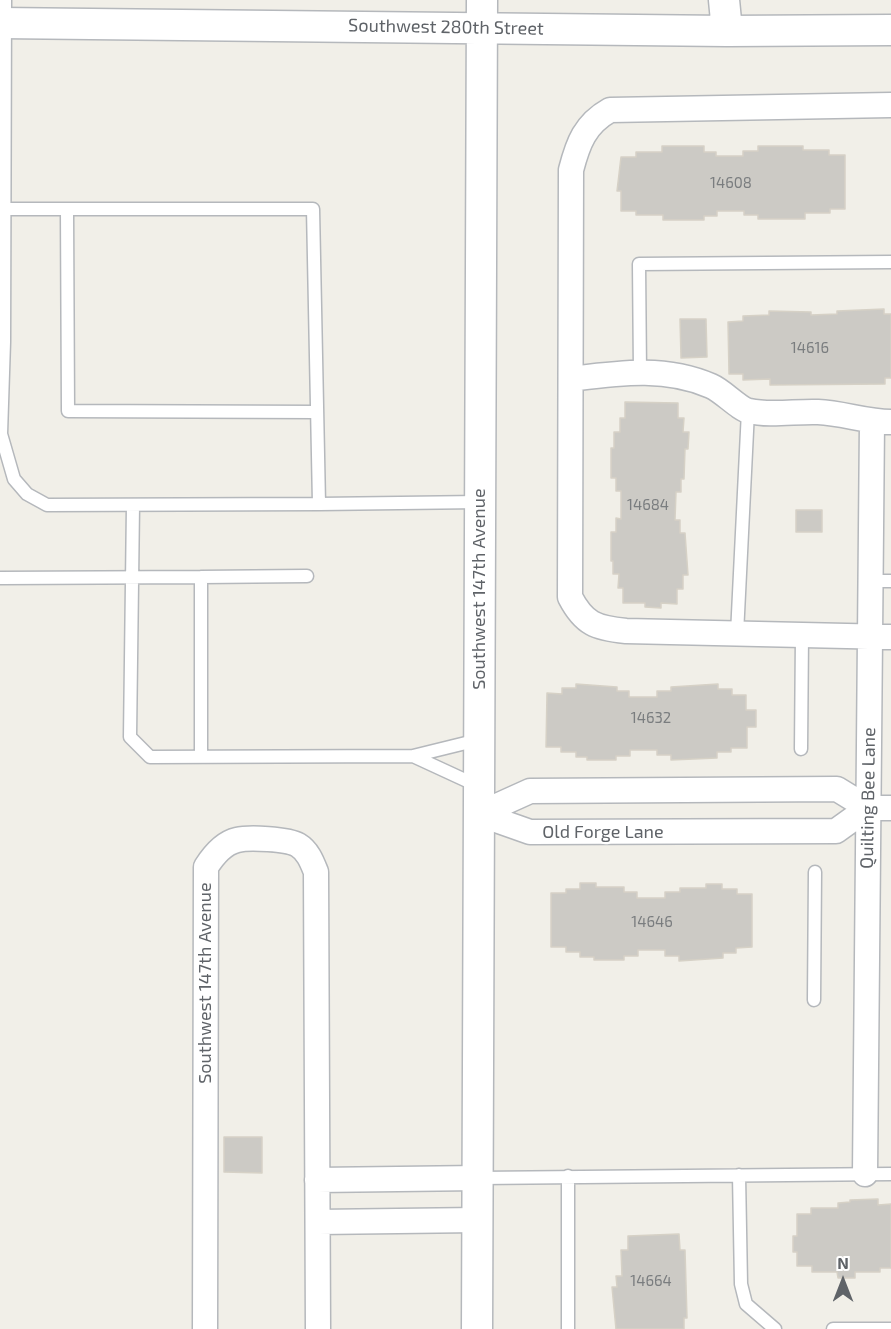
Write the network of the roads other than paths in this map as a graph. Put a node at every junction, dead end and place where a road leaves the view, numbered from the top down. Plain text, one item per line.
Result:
1 (724, 0) edge
2 (482, 14) edge
3 (4, 15) edge
4 (891, 30) edge
5 (727, 31) junction
6 (891, 105) edge
7 (4, 209) junction
8 (67, 211) junction
9 (891, 262) edge
10 (640, 373) junction
11 (571, 380) junction
12 (748, 411) junction
13 (317, 412) junction
14 (881, 422) edge
15 (480, 502) junction
16 (319, 504) junction
17 (133, 505) junction
18 (133, 576) junction
19 (307, 576) dead end
20 (201, 577) junction
21 (1, 578) edge
22 (880, 581) edge
23 (737, 634) junction
24 (802, 635) junction
25 (880, 637) edge
26 (478, 740) junction
27 (801, 749) dead end
28 (201, 756) junction
29 (413, 756) junction
30 (479, 800) junction
31 (879, 808) edge
32 (815, 872) dead end
33 (814, 1000) dead end
34 (865, 1174) junction
35 (891, 1174) edge
36 (740, 1175) junction
37 (568, 1176) junction
38 (479, 1178) junction
39 (317, 1180) junction
40 (478, 1220) junction
41 (318, 1222) junction
42 (205, 1329) edge
43 (318, 1329) edge
44 (477, 1329) edge
45 (568, 1329) edge
46 (775, 1329) edge
47 (833, 1329) edge
48 (891, 1329) edge

1 - 5 street
2 - 3 street, Southwest 280th Street
2 - 5 street, Southwest 280th Street
2 - 15 street, Southwest 147th Avenue
3 - 7 lane
4 - 5 street, Southwest 280th Street
6 - 11 street
7 - 8 lane
7 - 17 lane
8 - 13 lane
8 - 13 lane
9 - 10 lane
10 - 11 street
10 - 12 street
11 - 23 street
12 - 14 street
12 - 23 lane
13 - 16 lane
14 - 22 street, Quilting Bee Lane
15 - 16 lane
15 - 26 street, Southwest 147th Avenue
16 - 17 lane
17 - 18 lane
18 - 20 lane
18 - 21 lane
18 - 28 lane
19 - 20 lane
20 - 28 lane
22 - 25 street, Quilting Bee Lane
23 - 24 street
24 - 25 street
24 - 27 lane
25 - 31 street, Quilting Bee Lane
26 - 29 lane
26 - 30 street, Southwest 147th Avenue
28 - 29 lane
29 - 30 lane
30 - 31 street
30 - 31 street, Old Forge Lane
30 - 38 street, Southwest 147th Avenue
31 - 34 street, Quilting Bee Lane
32 - 33 lane
34 - 35 lane
34 - 36 lane
36 - 37 lane
36 - 46 lane
37 - 38 lane
37 - 45 lane
38 - 39 street
38 - 40 street, Southwest 147th Avenue
39 - 41 street, Southwest 147th Avenue
39 - 42 street, Southwest 147th Avenue
40 - 41 street
40 - 44 street, Southwest 147th Avenue
41 - 43 street, Southwest 147th Avenue
47 - 48 lane

